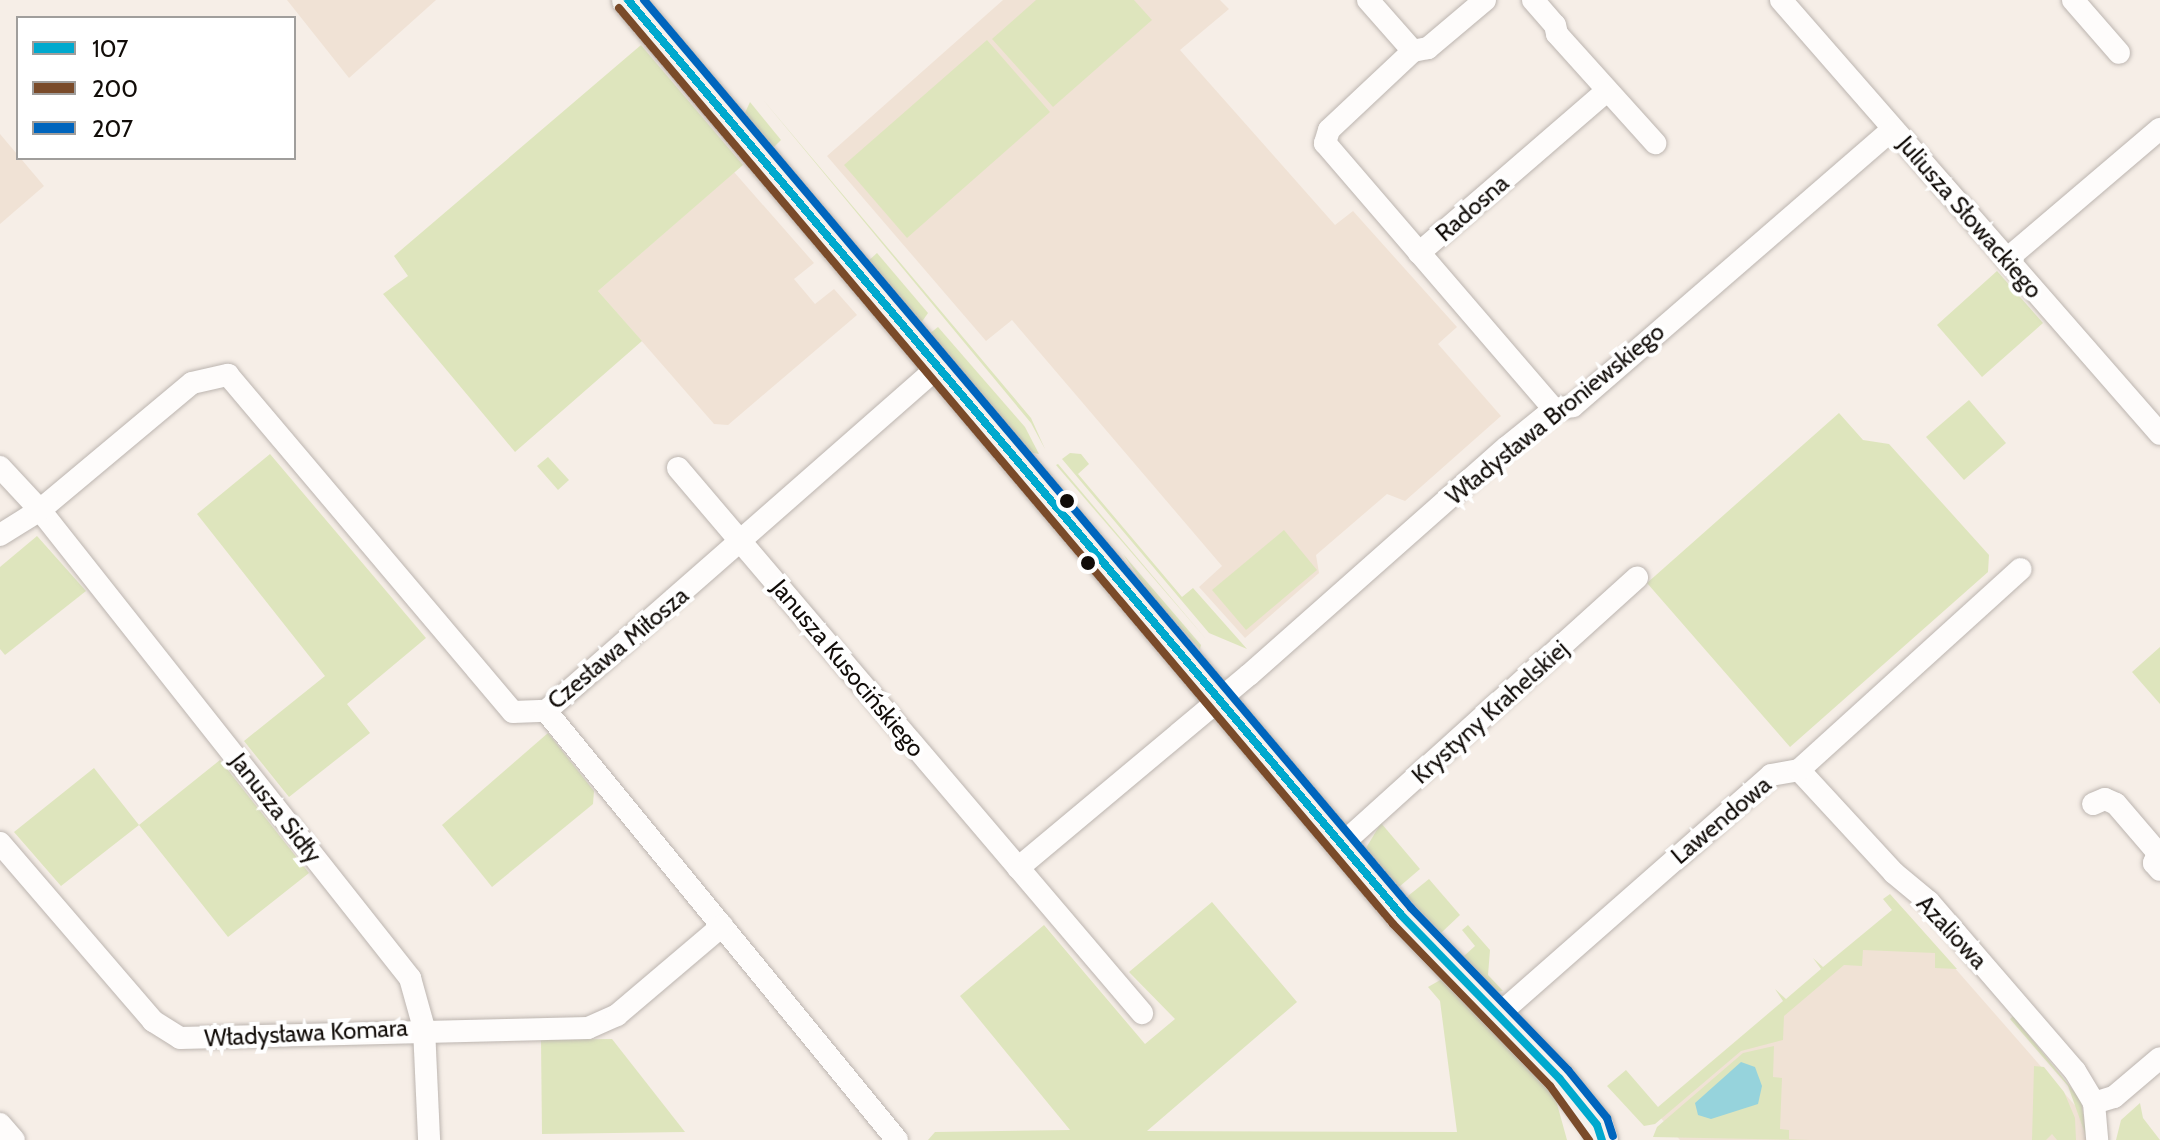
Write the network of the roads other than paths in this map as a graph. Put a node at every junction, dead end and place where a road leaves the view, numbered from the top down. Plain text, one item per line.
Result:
1 (628, 0) edge
2 (1368, 0) edge
3 (1485, 0) edge
4 (1533, 0) edge
5 (1781, 0) edge
6 (2073, 0) edge
7 (1413, 51) junction
8 (2119, 53) dead end
9 (1607, 91) junction
10 (1893, 129) junction
11 (2160, 129) edge
12 (1655, 143) dead end
13 (1419, 253) junction
14 (2007, 259) junction
15 (938, 367) junction
16 (1554, 409) junction
17 (2160, 434) edge
18 (0, 467) edge
19 (678, 468) dead end
20 (40, 510) junction
21 (0, 535) edge
22 (743, 543) junction
23 (2021, 569) dead end
24 (1637, 578) dead end
25 (1219, 700) junction
26 (546, 711) junction
27 (1799, 770) junction
28 (2093, 804) dead end
29 (0, 843) edge
30 (1341, 845) junction
31 (2159, 859) edge
32 (1018, 868) junction
33 (722, 926) junction
34 (1142, 1013) dead end
35 (1497, 1016) junction
36 (424, 1028) junction
37 (2160, 1058) edge
38 (1579, 1103) junction
39 (2094, 1103) junction
40 (0, 1124) edge
41 (14, 1140) edge
42 (429, 1140) edge
43 (897, 1140) edge
44 (1580, 1140) edge
45 (1602, 1140) edge
46 (2097, 1140) edge

1 - 15 street
2 - 7 street
3 - 7 street
4 - 9 street
5 - 10 street, Juliusza Słowackiego
6 - 8 street
7 - 13 street
9 - 12 street
9 - 13 street, Radosna
10 - 14 street, Juliusza Słowackiego
10 - 16 street, Władysława Broniewskiego
11 - 14 street
13 - 16 street, Radosna
14 - 17 street, Juliusza Słowackiego
15 - 22 street, Czesława Miłosza
15 - 25 street
16 - 25 street, Władysława Broniewskiego
18 - 20 street, Janusza Sidły
19 - 22 street, Janusza Kusocińskiego
20 - 21 street
20 - 26 street, Czesława Miłosza
20 - 36 street, Janusza Sidły
22 - 26 street, Czesława Miłosza
22 - 32 street, Janusza Kusocińskiego
23 - 27 street, Lawendowa
24 - 30 street, Krystyny Krahelskiej
25 - 30 street
25 - 32 street
26 - 33 street
27 - 35 street, Lawendowa
27 - 39 street, Azaliowa
28 - 31 street
29 - 36 street, Władysława Komara
30 - 35 street
32 - 34 street, Janusza Kusocińskiego
33 - 36 street, Władysława Komara
33 - 43 street
35 - 38 street
36 - 42 street, Janusza Sidły
37 - 39 street
38 - 44 street
38 - 45 street
39 - 46 street, Azaliowa
40 - 41 street

